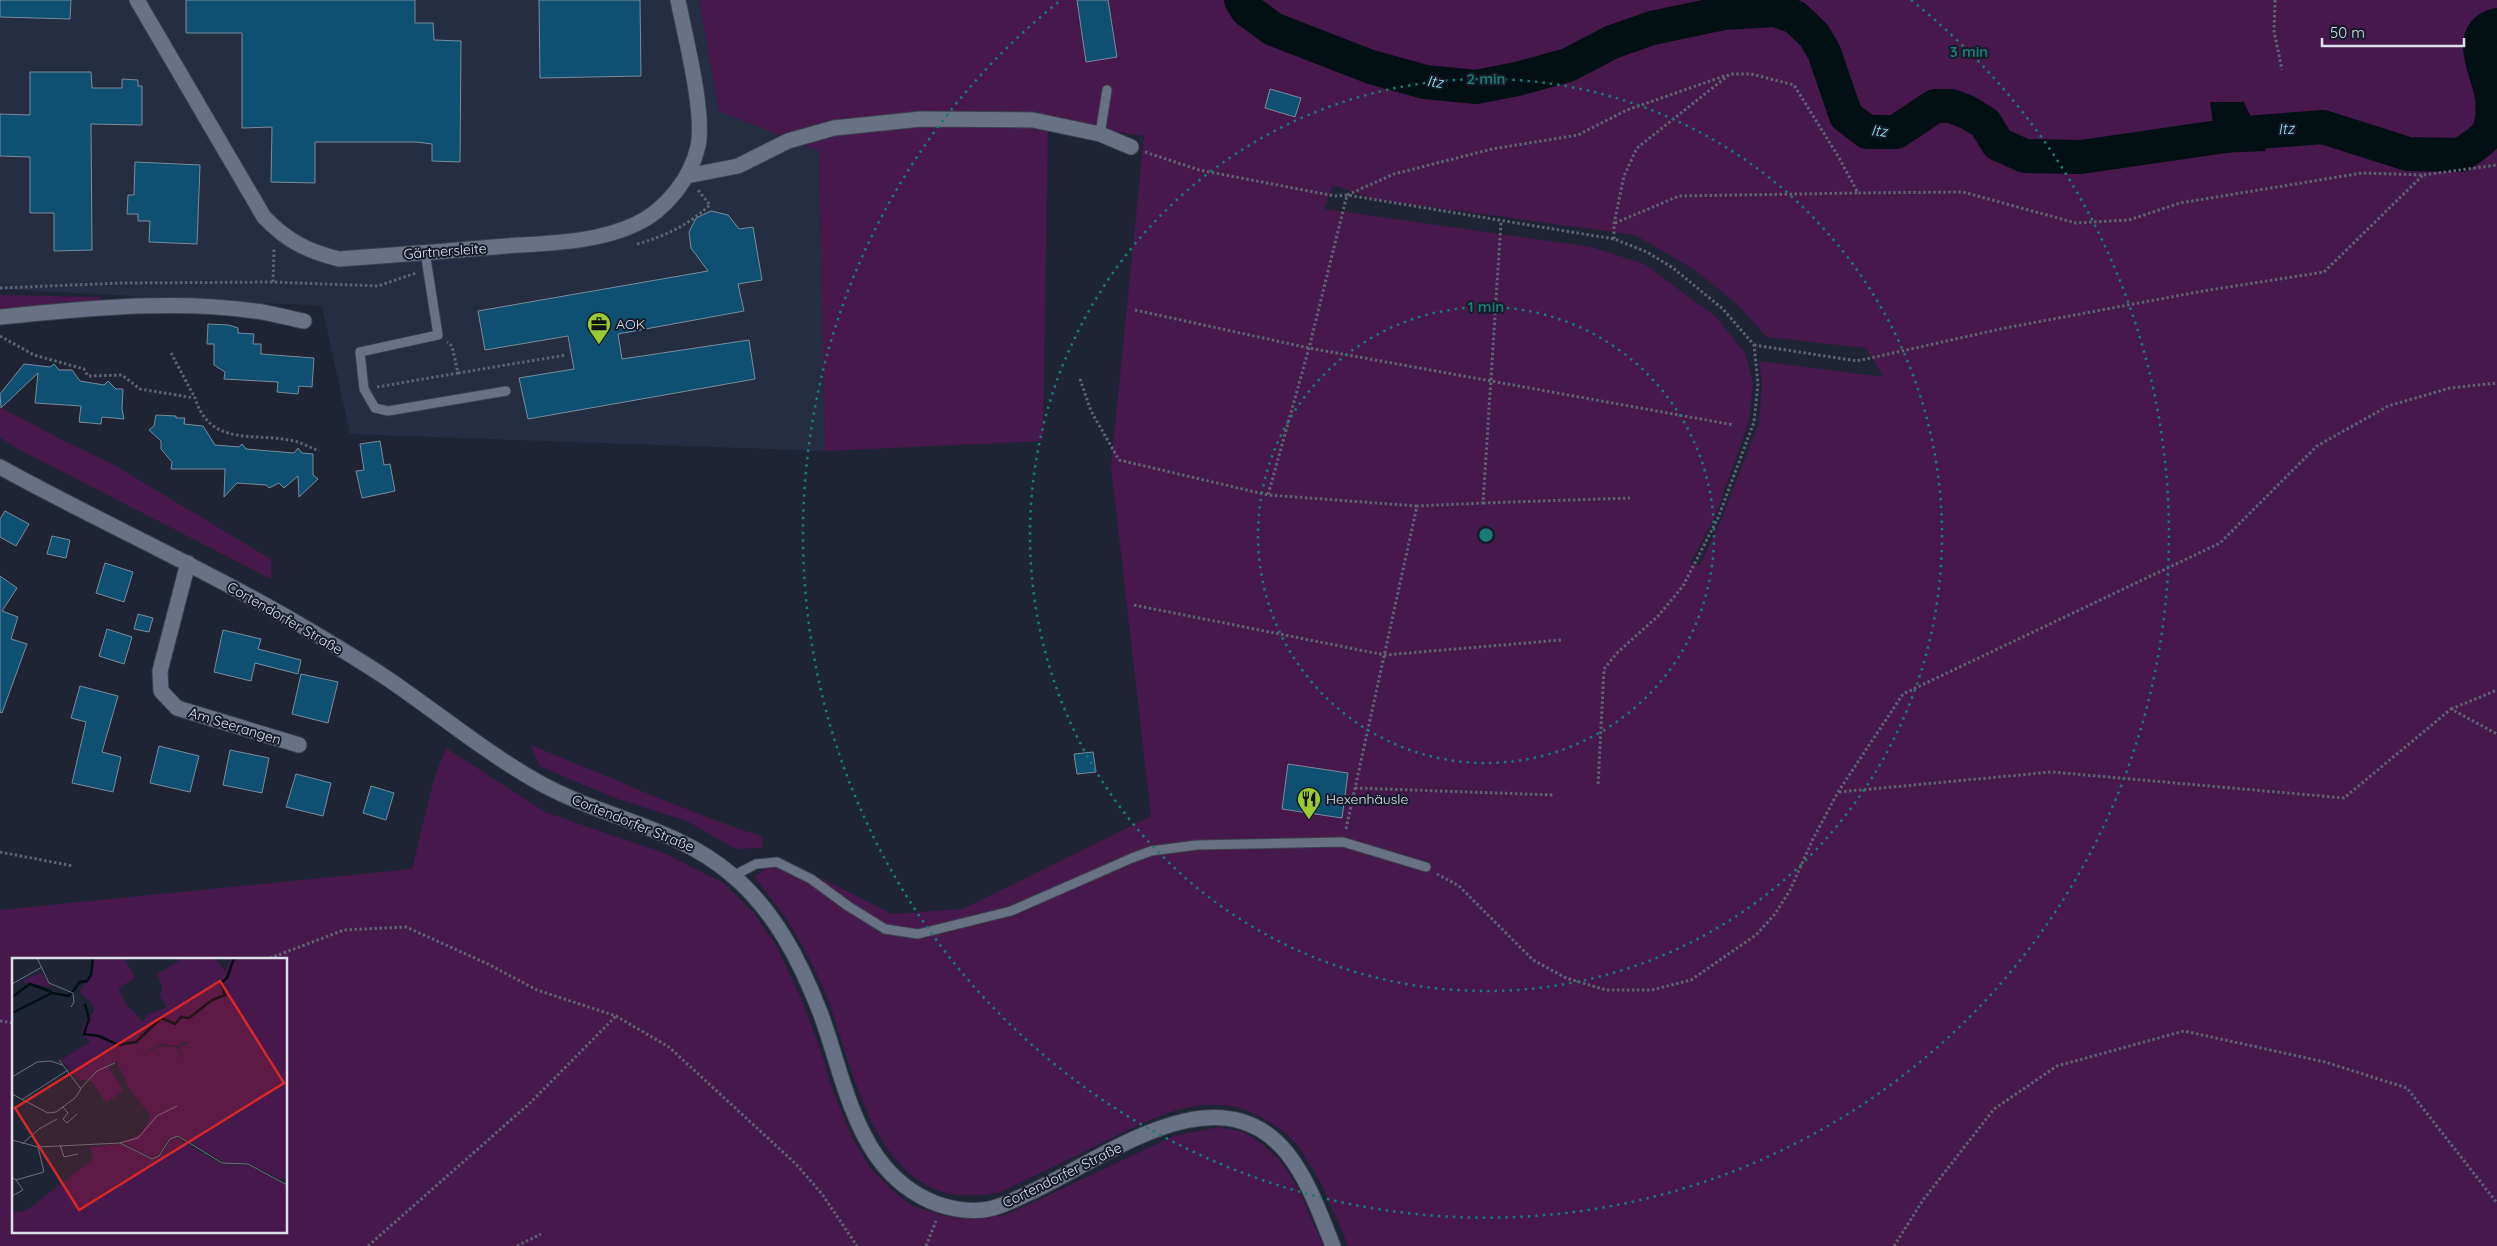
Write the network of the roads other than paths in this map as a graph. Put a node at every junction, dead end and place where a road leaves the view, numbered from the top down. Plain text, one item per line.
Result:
1 (137, 0) edge
2 (678, 0) edge
3 (1107, 90) dead end
4 (1100, 134) junction
5 (1131, 147) road end
6 (686, 176) junction
7 (425, 252) junction
8 (0, 317) edge
9 (304, 321) dead end
10 (506, 391) dead end
11 (0, 467) edge
12 (188, 563) junction
13 (299, 745) dead end
14 (1426, 868) road end
15 (733, 876) junction
16 (1333, 1246) edge

1 - 7 street, Gärtnersleite
2 - 6 street, Gärtnersleite
3 - 4 lane
4 - 5 street
4 - 6 street
6 - 7 street, Gärtnersleite
7 - 10 lane
8 - 9 street
11 - 12 street, Cortendorfer Straße
12 - 13 street, Am Seerangen
12 - 15 street, Cortendorfer Straße
14 - 15 lane
15 - 16 street, Cortendorfer Straße

